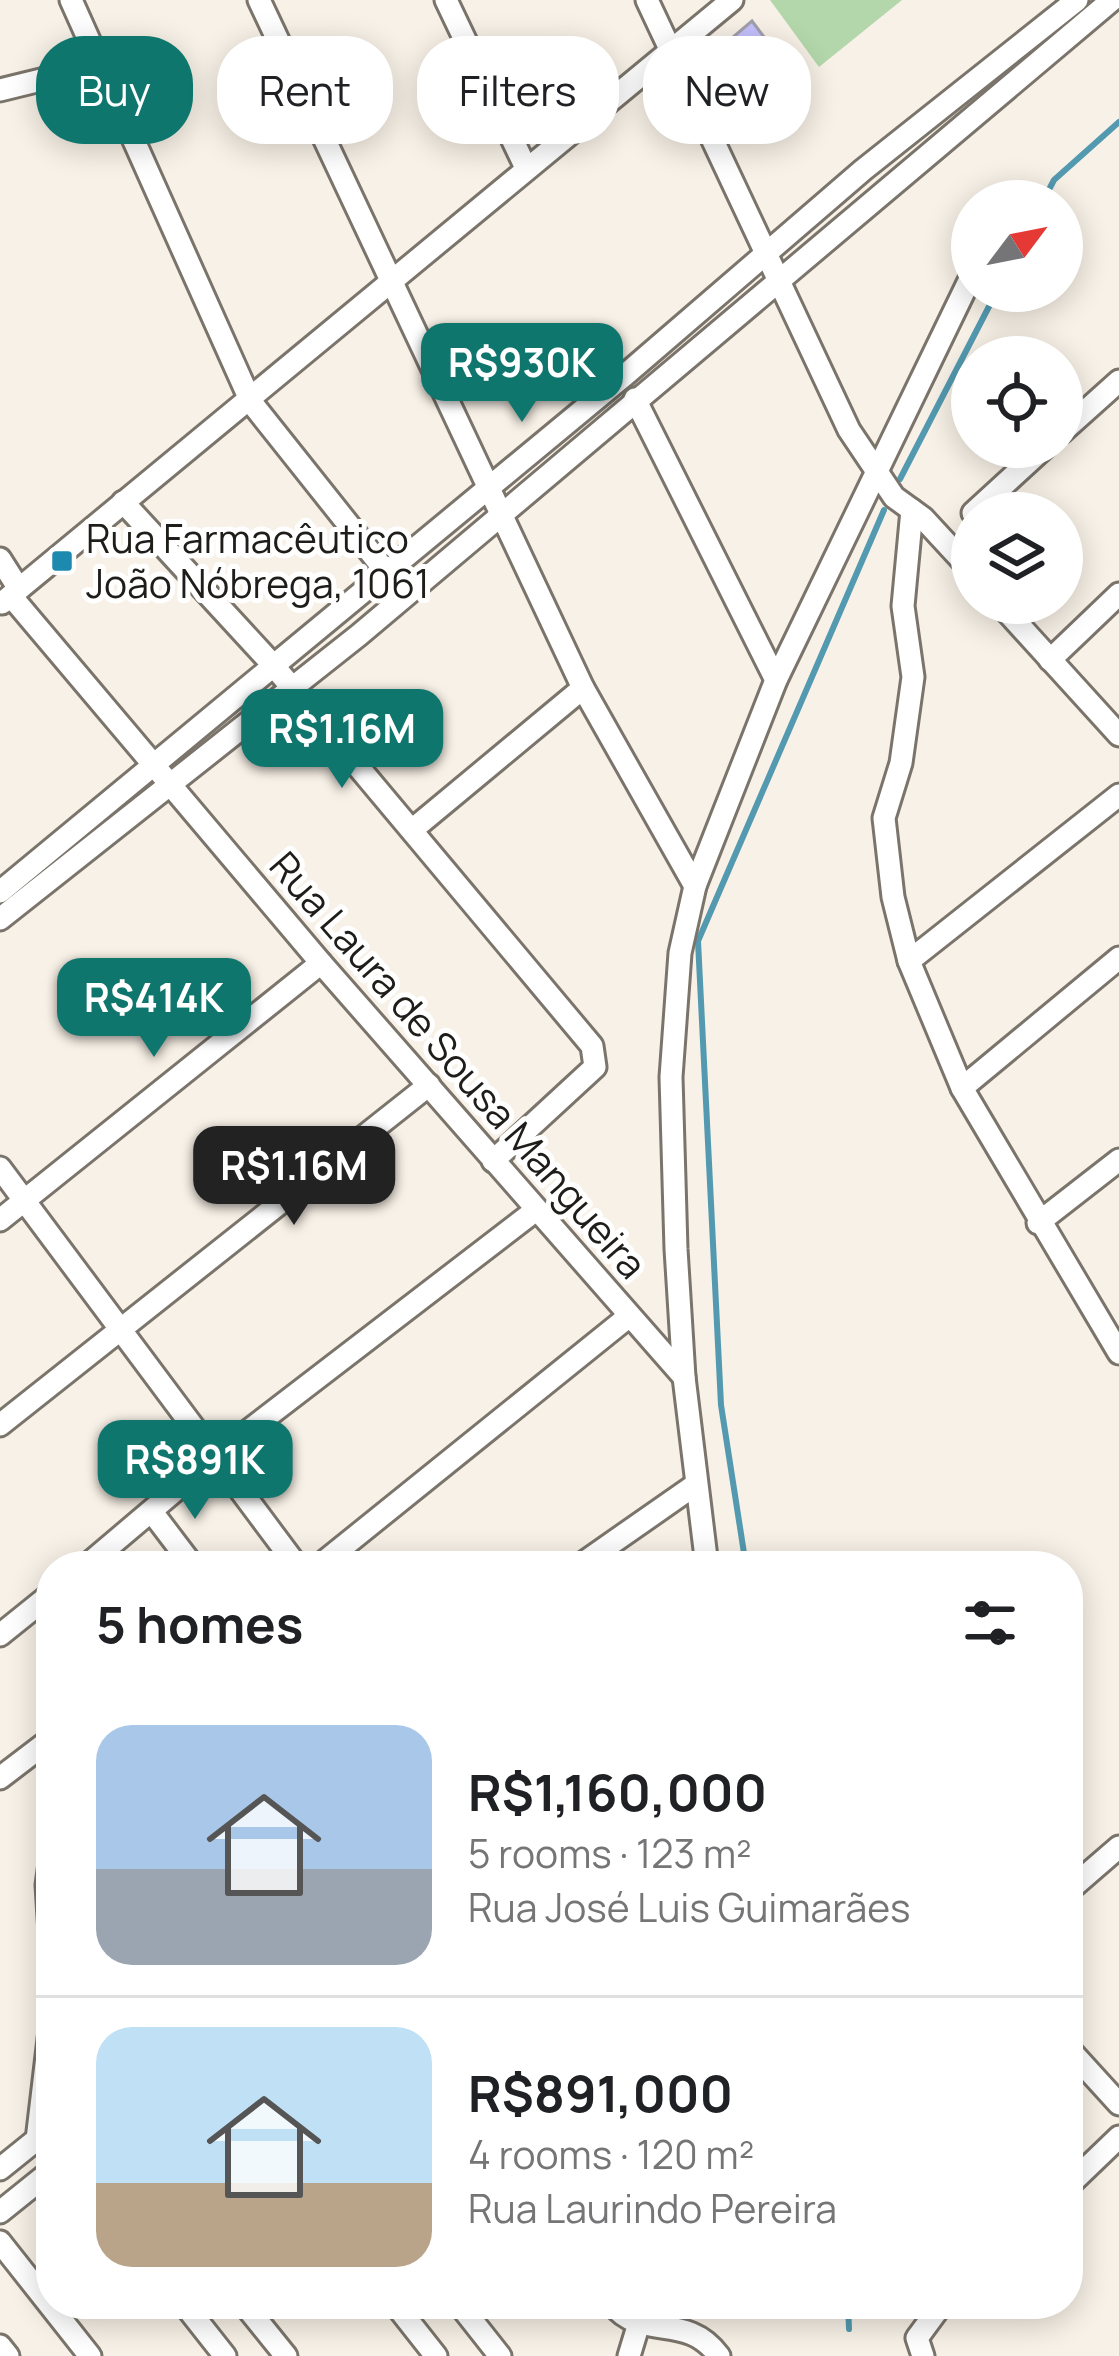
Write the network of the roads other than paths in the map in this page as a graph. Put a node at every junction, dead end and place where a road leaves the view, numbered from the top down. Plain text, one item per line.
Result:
1 (71, 0) edge
2 (259, 0) edge
3 (446, 0) edge
4 (647, 0) edge
5 (732, 0) edge
6 (1077, 0) edge
7 (1112, 0) edge
8 (88, 36) edge
9 (666, 36) edge
10 (687, 36) edge
11 (643, 72) edge
12 (36, 81) edge
13 (0, 90) edge
14 (137, 144) edge
15 (717, 144) edge
16 (526, 168) junction
17 (767, 250) junction
18 (390, 280) junction
19 (778, 283) junction
20 (954, 312) edge
21 (1119, 381) edge
22 (635, 399) junction
23 (251, 402) junction
24 (1083, 413) edge
25 (1022, 468) edge
26 (876, 473) junction
27 (489, 489) junction
28 (995, 492) edge
29 (123, 502) junction
30 (911, 510) junction
31 (502, 514) junction
32 (951, 532) edge
33 (944, 539) junction
34 (951, 547) edge
35 (0, 559) edge
36 (386, 572) junction
37 (1119, 593) edge
38 (10, 596) edge
39 (406, 596) junction
40 (1018, 624) edge
41 (1050, 660) junction
42 (273, 665) junction
43 (776, 680) junction
44 (583, 688) junction
45 (292, 690) junction
46 (1119, 735) edge
47 (154, 766) junction
48 (170, 785) junction
49 (1119, 795) edge
50 (412, 830) junction
51 (695, 886) junction
52 (0, 892) edge
53 (0, 919) edge
54 (1119, 958) edge
55 (909, 962) junction
56 (322, 963) junction
57 (430, 1085) junction
58 (962, 1088) junction
59 (1119, 1160) edge
60 (493, 1161) junction
61 (0, 1168) edge
62 (23, 1201) junction
63 (536, 1210) junction
64 (0, 1220) edge
65 (1038, 1223) junction
66 (628, 1318) junction
67 (122, 1326) junction
68 (1119, 1353) edge
69 (684, 1377) junction
70 (0, 1425) edge
71 (217, 1455) junction
72 (695, 1485) junction
73 (152, 1512) junction
74 (104, 1551) edge
75 (182, 1551) edge
76 (286, 1551) edge
77 (338, 1551) edge
78 (601, 1551) edge
79 (705, 1551) edge
80 (36, 1606) edge
81 (0, 1636) edge
82 (36, 1750) edge
83 (0, 1778) edge
84 (1119, 1847) edge
85 (1083, 1878) edge
86 (1083, 2064) edge
87 (1119, 2104) edge
88 (1119, 2137) edge
89 (36, 2140) edge
90 (0, 2169) edge
91 (1083, 2172) edge
92 (36, 2183) edge
93 (0, 2212) edge
94 (0, 2242) edge
95 (36, 2288) edge
96 (61, 2319) edge
97 (196, 2319) edge
98 (256, 2319) edge
99 (407, 2319) edge
100 (471, 2319) edge
101 (632, 2319) edge
102 (930, 2319) edge
103 (639, 2324) junction
104 (0, 2346) edge
105 (8, 2356) edge
106 (90, 2356) edge
107 (225, 2356) edge
108 (286, 2356) edge
109 (436, 2356) edge
110 (500, 2356) edge
111 (628, 2356) edge
112 (719, 2356) edge
113 (923, 2356) edge

1 - 8 street
2 - 18 street
3 - 16 street
4 - 9 street
5 - 10 street
6 - 17 street
7 - 19 street
11 - 16 street
12 - 13 street
14 - 23 street
15 - 17 street
16 - 18 street
17 - 19 street
17 - 27 street
18 - 23 street
18 - 27 street
19 - 22 street
19 - 26 street
20 - 26 street
21 - 24 street
22 - 31 street
22 - 43 street
23 - 29 street
23 - 36 street
25 - 28 street
26 - 30 street
26 - 43 street
27 - 31 street
27 - 36 street
29 - 38 street
29 - 42 street
30 - 33 street
30 - 55 street
31 - 39 street
31 - 44 street
32 - 33 street
33 - 34 street
35 - 38 street, Rua Laura de Sousa Mangueira
36 - 39 street
36 - 42 street
37 - 41 street
38 - 47 street, Rua Laura de Sousa Mangueira
39 - 45 street
40 - 41 street
41 - 46 street
42 - 45 street
42 - 47 street
43 - 51 street
44 - 50 street
44 - 51 street
45 - 48 street
45 - 50 street
47 - 48 street, Rua Laura de Sousa Mangueira
47 - 52 street
48 - 53 street
48 - 56 street, Rua Laura de Sousa Mangueira
49 - 55 street
50 - 60 street
51 - 69 street
54 - 58 street
55 - 58 street
56 - 57 street, Rua Laura de Sousa Mangueira
56 - 62 street
57 - 60 street, Rua Laura de Sousa Mangueira
57 - 67 street
58 - 65 street
59 - 65 street
60 - 63 street, Rua Laura de Sousa Mangueira
61 - 62 street
62 - 64 street
62 - 67 street
63 - 66 street, Rua Laura de Sousa Mangueira
63 - 71 street
65 - 68 street
66 - 69 street, Rua Laura de Sousa Mangueira
66 - 77 street
67 - 70 street
67 - 71 street
69 - 72 street
71 - 73 street
71 - 76 street
72 - 78 street
72 - 79 street
73 - 74 street
73 - 75 street
80 - 81 street
82 - 83 street
84 - 85 street
86 - 87 street
88 - 91 street
89 - 90 street
92 - 93 street
94 - 95 street
96 - 106 street
97 - 107 street
98 - 108 street
99 - 109 street
100 - 110 street
101 - 103 street
102 - 113 street
103 - 111 street
103 - 112 street
104 - 105 street

